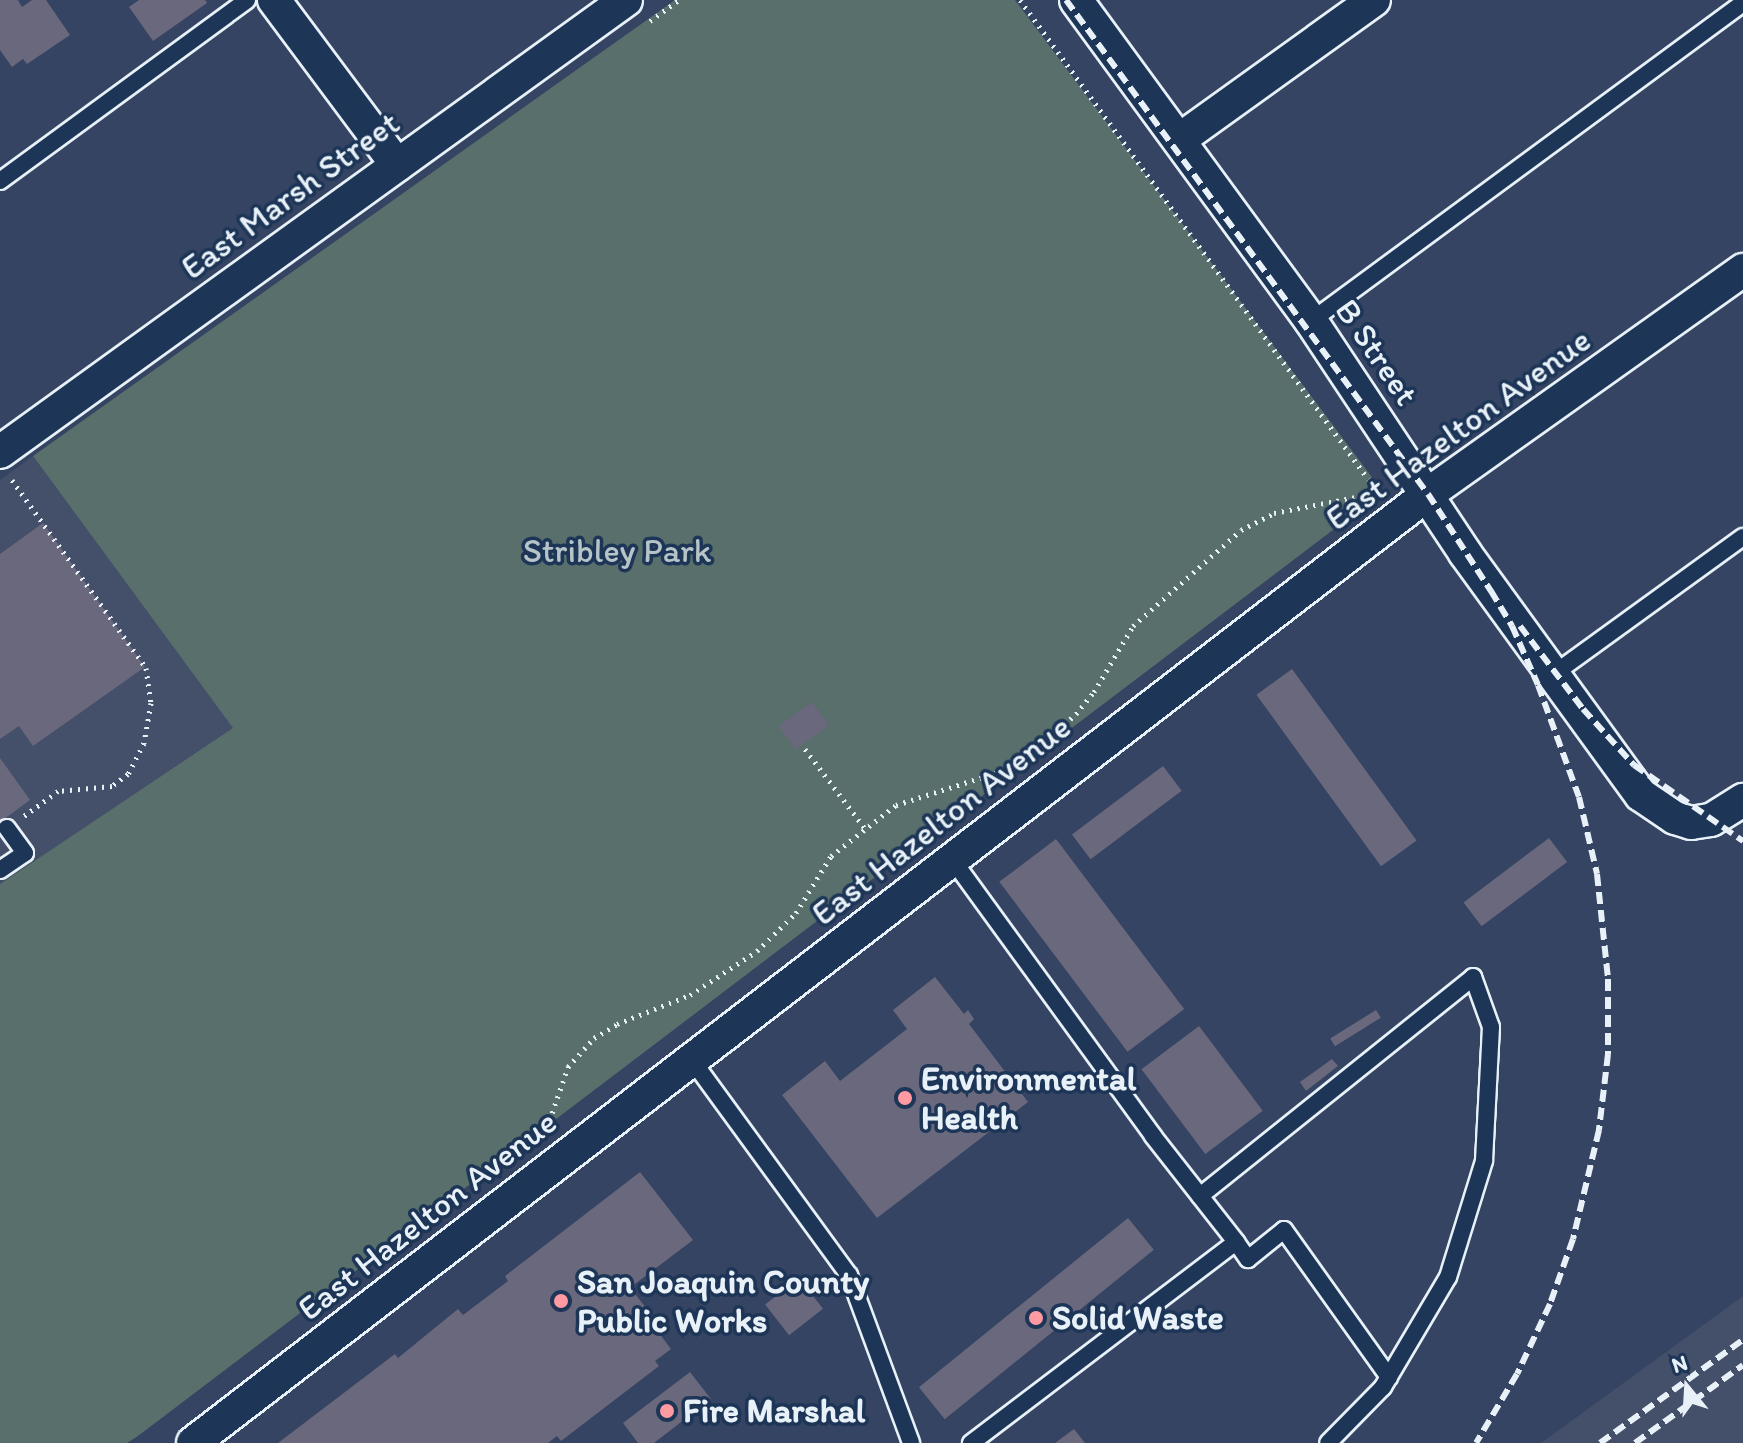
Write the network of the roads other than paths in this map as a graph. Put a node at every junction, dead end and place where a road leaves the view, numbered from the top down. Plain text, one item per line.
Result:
1 (247, 0) edge
2 (274, 0) edge
3 (626, 0) edge
4 (1076, 0) edge
5 (1374, 0) edge
6 (1743, 3) edge
7 (1179, 140) junction
8 (397, 165) junction
9 (0, 181) edge
10 (1743, 270) edge
11 (1311, 321) junction
12 (6, 466) edge
13 (1428, 494) junction
14 (1743, 537) edge
15 (1555, 673) junction
16 (1743, 800) edge
17 (7, 828) road end
18 (952, 859) junction
19 (0, 870) edge
20 (692, 1060) junction
21 (1200, 1196) junction
22 (1236, 1242) junction
23 (1389, 1377) junction
24 (193, 1443) edge
25 (911, 1443) edge
26 (971, 1443) edge
27 (1328, 1443) edge

1 - 9 lane
2 - 8 street
3 - 8 street, East Marsh Street
4 - 7 street, B Street
5 - 7 street
6 - 11 lane
7 - 11 street, B Street
8 - 12 street, East Marsh Street
10 - 13 street, East Hazelton Avenue
11 - 13 street, B Street
13 - 15 street, B Street
13 - 18 street, East Hazelton Avenue
14 - 15 lane
15 - 16 street, B Street
17 - 19 lane
18 - 20 street, East Hazelton Avenue
18 - 21 lane
20 - 24 street, East Hazelton Avenue
20 - 25 lane
21 - 22 lane
21 - 23 lane
22 - 23 lane
22 - 26 lane
23 - 27 lane

